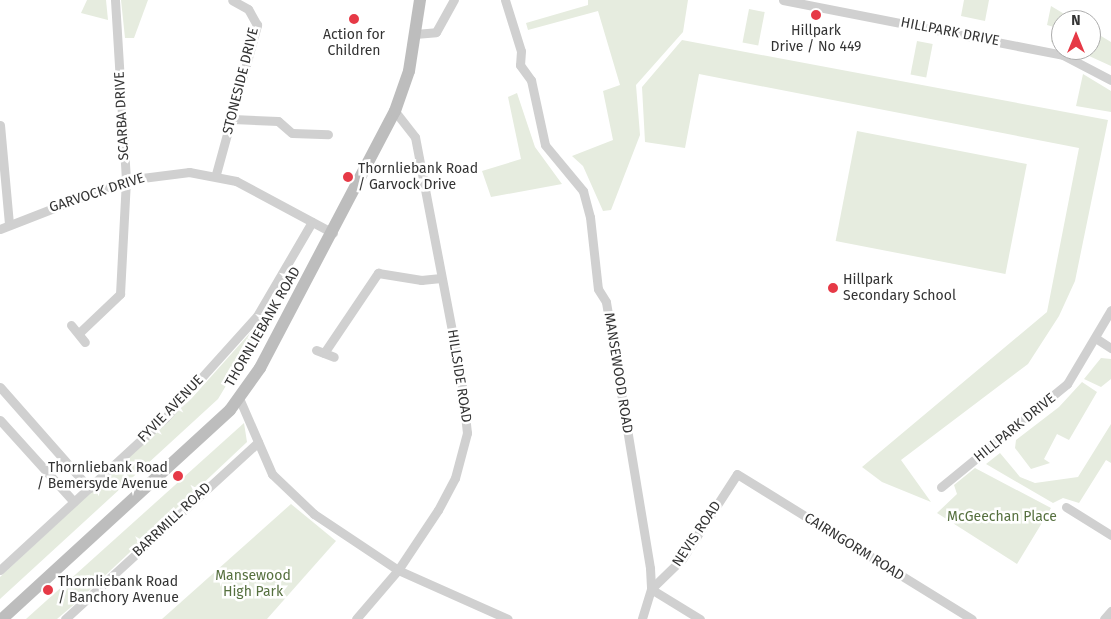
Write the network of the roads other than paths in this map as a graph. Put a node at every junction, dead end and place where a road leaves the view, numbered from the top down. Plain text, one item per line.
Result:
1 (115, 0) edge
2 (232, 0) edge
3 (420, 0) edge
4 (454, 0) edge
5 (505, 0) edge
6 (783, 0) edge
7 (414, 34) junction
8 (1111, 80) edge
9 (395, 111) junction
10 (232, 119) junction
11 (0, 125) edge
12 (328, 134) dead end
13 (216, 174) junction
14 (126, 180) junction
15 (312, 222) junction
16 (9, 224) junction
17 (0, 229) edge
18 (333, 233) junction
19 (441, 278) junction
20 (1111, 310) edge
21 (71, 325) dead end
22 (79, 333) junction
23 (1096, 339) junction
24 (85, 342) dead end
25 (1111, 348) edge
26 (334, 357) dead end
27 (0, 386) edge
28 (239, 398) junction
29 (0, 420) edge
30 (258, 442) junction
31 (737, 474) joint
32 (941, 487) dead end
33 (89, 488) junction
34 (74, 502) junction
35 (1066, 507) dead end
36 (1111, 535) edge
37 (0, 570) edge
38 (398, 570) junction
39 (651, 589) junction
40 (1111, 611) edge
41 (2, 619) edge
42 (65, 619) edge
43 (356, 619) edge
44 (508, 619) edge
45 (642, 619) edge
46 (700, 619) edge
47 (972, 619) edge
48 (1104, 619) edge

1 - 14 street, SCARBA DRIVE
2 - 10 street, STONESIDE DRIVE
3 - 7 main road, THORNLIEBANK ROAD
4 - 7 street
5 - 39 street, MANSEWOOD ROAD
6 - 8 street, HILLPARK DRIVE
7 - 9 main road, THORNLIEBANK ROAD
9 - 18 main road, THORNLIEBANK ROAD
9 - 19 street, HILLSIDE ROAD
10 - 12 street
10 - 13 street, STONESIDE DRIVE
11 - 16 street
13 - 14 street, GARVOCK DRIVE
13 - 15 street, GARVOCK DRIVE
14 - 16 street, GARVOCK DRIVE
14 - 22 street, SCARBA DRIVE
15 - 18 street, GARVOCK DRIVE
15 - 33 street, FYVIE AVENUE
16 - 17 street, GARVOCK DRIVE
18 - 28 main road, THORNLIEBANK ROAD
19 - 26 street
19 - 38 street, HILLSIDE ROAD
20 - 23 street, HILLPARK DRIVE
21 - 22 street
22 - 24 street
23 - 25 street
23 - 32 street, HILLPARK DRIVE
27 - 33 street
28 - 30 street
28 - 41 main road, THORNLIEBANK ROAD
29 - 34 street
30 - 38 street
30 - 42 street, BARRMILL ROAD
31 - 39 street, NEVIS ROAD
31 - 47 street, CAIRNGORM ROAD
33 - 34 street, FYVIE AVENUE
34 - 37 street, FYVIE AVENUE
35 - 36 street
38 - 43 street, HILLSIDE ROAD
38 - 44 street
39 - 45 street, MANSEWOOD ROAD
39 - 46 street
40 - 48 street

